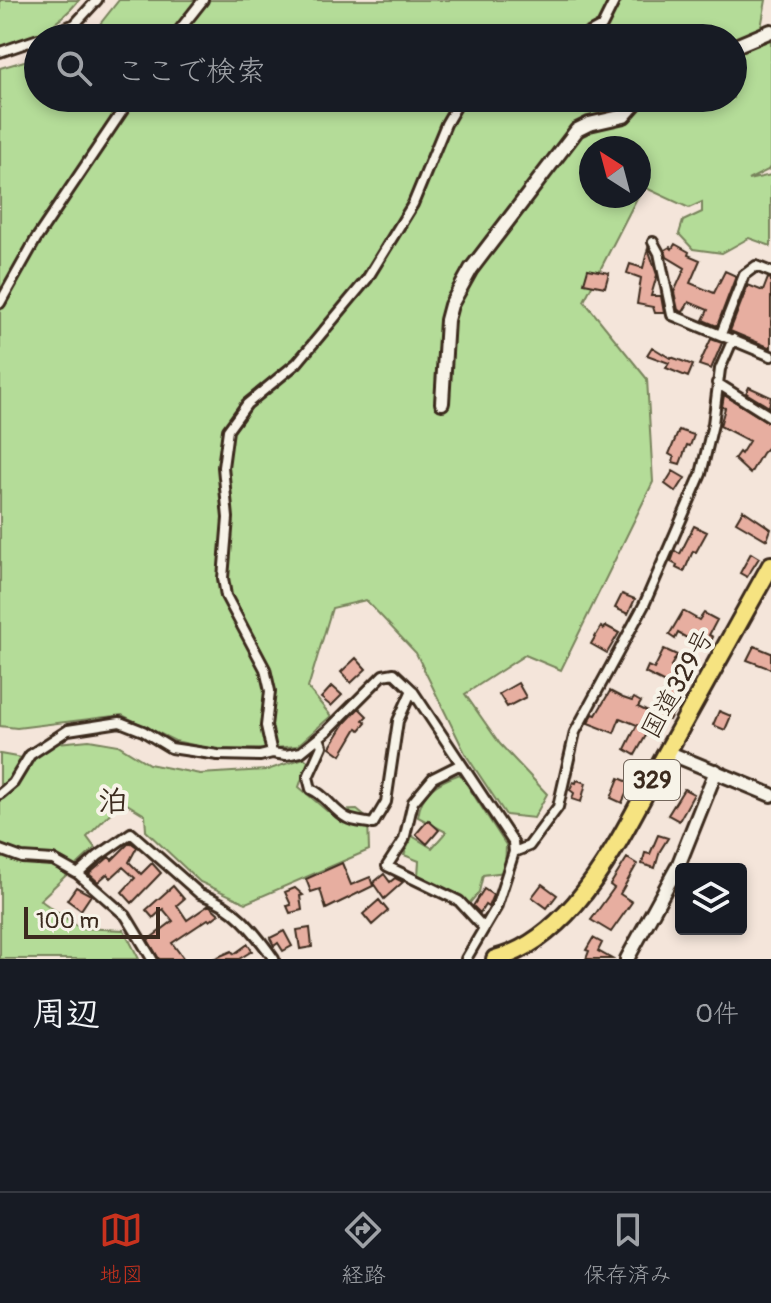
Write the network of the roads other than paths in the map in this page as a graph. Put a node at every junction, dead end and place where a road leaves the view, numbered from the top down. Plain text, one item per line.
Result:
1 (97, 0) edge
2 (203, 0) edge
3 (615, 0) edge
4 (75, 24) edge
5 (184, 24) edge
6 (603, 24) edge
7 (771, 31) edge
8 (747, 41) edge
9 (24, 44) edge
10 (0, 52) edge
11 (122, 112) edge
12 (453, 112) edge
13 (628, 112) edge
14 (653, 242) dead end
15 (771, 272) edge
16 (0, 303) edge
17 (721, 334) junction
18 (733, 339) junction
19 (771, 356) edge
20 (717, 383) junction
21 (442, 403) dead end
22 (771, 417) edge
23 (771, 566) edge
24 (412, 690) junction
25 (319, 738) junction
26 (667, 752) junction
27 (272, 753) junction
28 (461, 764) junction
29 (716, 771) junction
30 (0, 794) edge
31 (771, 795) edge
32 (0, 850) edge
33 (514, 852) junction
34 (78, 874) junction
35 (484, 928) junction
36 (152, 959) edge
37 (274, 959) edge
38 (466, 959) edge
39 (495, 959) edge
40 (627, 959) edge

1 - 4 street
2 - 5 street
3 - 6 street
7 - 8 street
9 - 10 street
11 - 16 street
12 - 27 street
13 - 21 street
14 - 17 street
15 - 17 street
17 - 18 street
18 - 19 street
18 - 20 street
20 - 22 street
20 - 33 street
23 - 26 highway, 国道329号 / 329
24 - 25 street
24 - 25 street
24 - 28 street
25 - 27 street
26 - 29 street
26 - 39 highway, 国道329号 / 329
27 - 30 street
28 - 33 street
28 - 35 street
29 - 31 street
29 - 40 street
32 - 34 street
33 - 35 street
34 - 36 street
34 - 37 street
35 - 38 street

